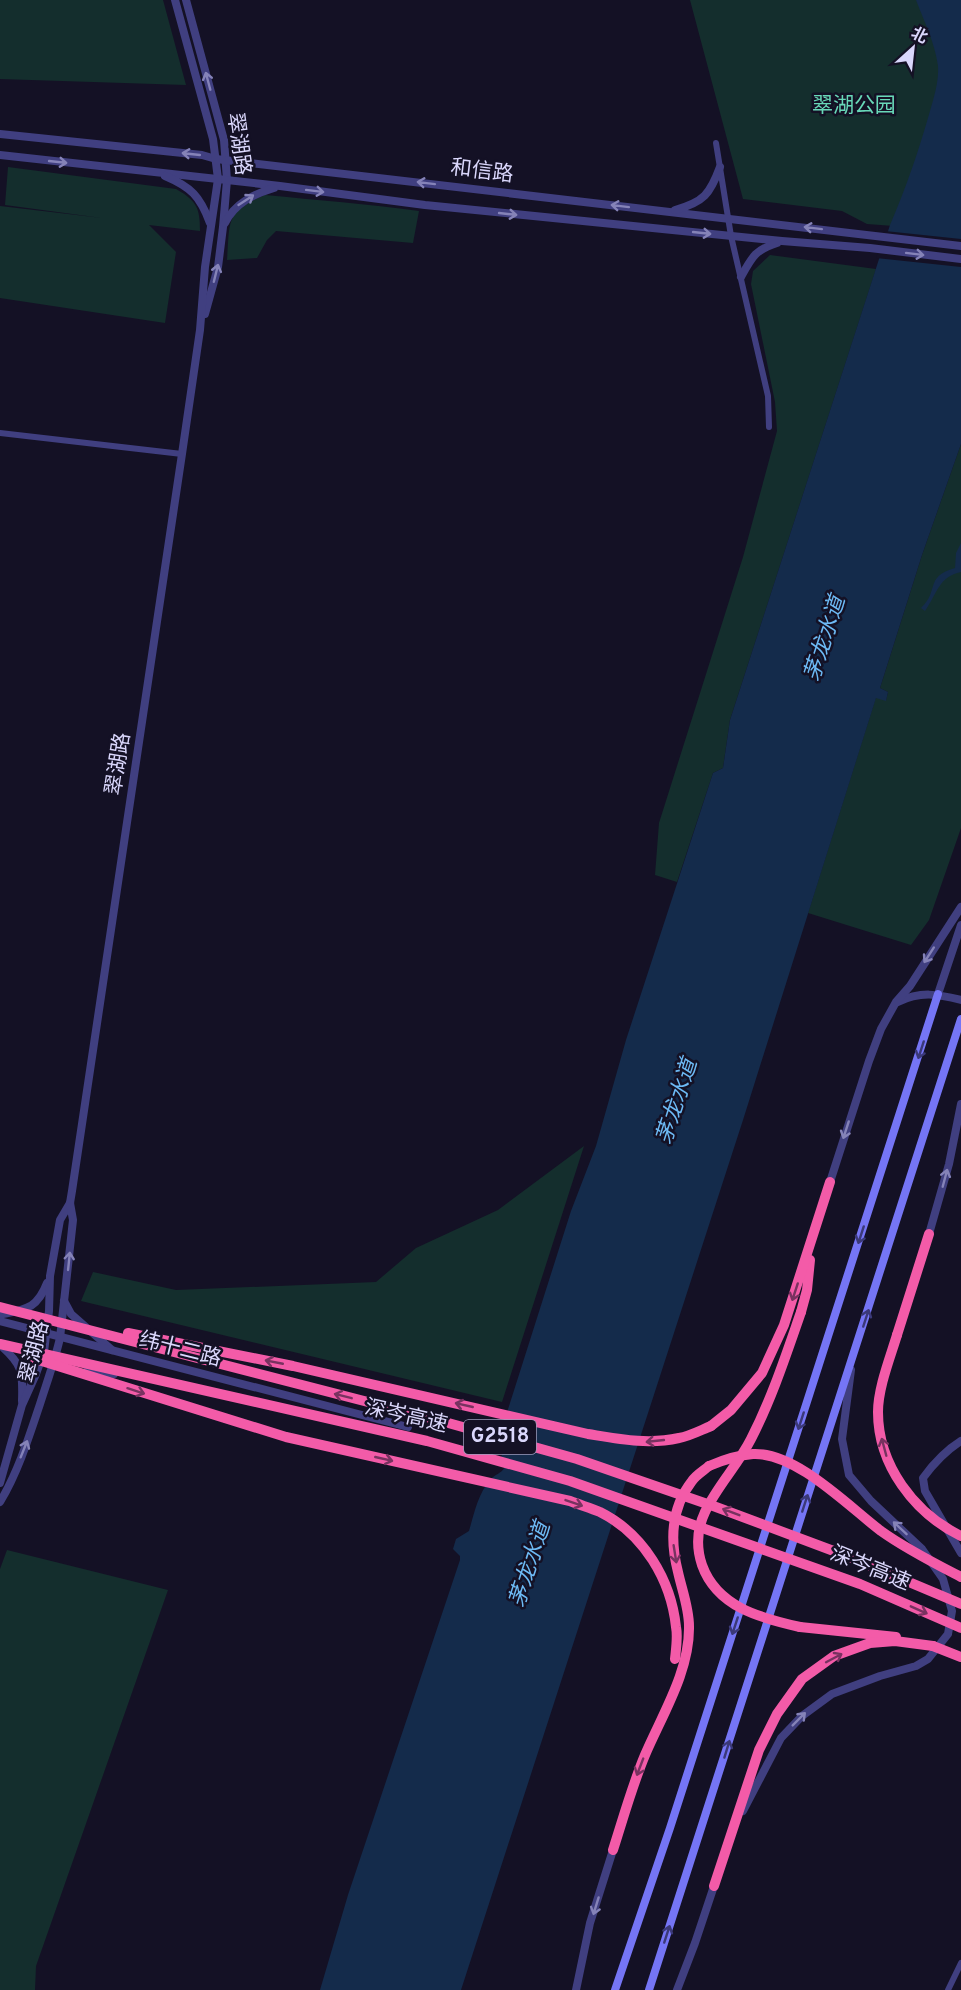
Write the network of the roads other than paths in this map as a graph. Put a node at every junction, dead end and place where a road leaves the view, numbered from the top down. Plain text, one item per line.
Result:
1 (175, 0) edge
2 (186, 0) edge
3 (0, 134) edge
4 (716, 143) dead end
5 (0, 155) edge
6 (216, 159) junction
7 (226, 160) junction
8 (720, 166) junction
9 (158, 173) junction
10 (218, 179) junction
11 (227, 180) junction
12 (280, 186) junction
13 (669, 212) junction
14 (728, 218) junction
15 (211, 226) junction
16 (223, 227) junction
17 (731, 236) junction
18 (782, 241) junction
19 (961, 246) edge
20 (961, 259) edge
21 (741, 277) junction
22 (200, 330) junction
23 (769, 427) dead end
24 (0, 433) edge
25 (182, 454) junction
26 (961, 907) edge
27 (961, 926) edge
28 (938, 994) junction
29 (961, 1000) edge
30 (896, 1002) junction
31 (961, 1019) edge
32 (961, 1104) edge
33 (830, 1182) joint
34 (70, 1203) junction
35 (929, 1234) joint
36 (813, 1236) junction
37 (50, 1276) junction
38 (64, 1300) junction
39 (0, 1307) edge
40 (25, 1313) junction
41 (0, 1314) edge
42 (0, 1321) edge
43 (46, 1332) junction
44 (60, 1338) junction
45 (0, 1344) edge
46 (113, 1351) junction
47 (44, 1352) junction
48 (854, 1354) junction
49 (56, 1355) junction
50 (141, 1376) junction
51 (42, 1400) junction
52 (22, 1405) junction
53 (351, 1412) junction
54 (408, 1427) dead end
55 (961, 1441) edge
56 (0, 1483) edge
57 (0, 1502) edge
58 (961, 1536) edge
59 (961, 1553) edge
60 (961, 1577) edge
61 (961, 1604) edge
62 (961, 1628) edge
63 (933, 1646) junction
64 (961, 1657) edge
65 (679, 1661) junction
66 (728, 1842) junction
67 (613, 1850) joint
68 (714, 1886) joint
69 (961, 1963) edge
70 (576, 1990) edge
71 (615, 1990) edge
72 (649, 1990) edge
73 (676, 1990) edge
74 (948, 1990) edge

1 - 6 street, 翠湖路
7 -> 2 street, 翠湖路
6 -> 3 street, 和信路
4 - 8 street
5 -> 9 street, 和信路
6 - 7 street, 和信路
6 - 10 street, 翠湖路
7 - 11 street, 翠湖路
13 -> 7 street, 和信路
8 - 13 street
8 - 14 street
9 - 10 street, 和信路
9 - 15 street
10 - 11 street, 和信路
10 - 15 street, 翠湖路
11 - 12 street, 和信路
11 - 16 street, 翠湖路
16 -> 12 street
12 -> 17 street, 和信路
13 - 14 street, 和信路
14 - 17 street
19 -> 14 street, 和信路
15 - 22 street, 翠湖路
22 -> 16 street, 翠湖路
17 - 18 street, 和信路
17 - 21 street
18 -> 20 street, 和信路
18 - 21 street
21 - 23 street
22 - 25 street, 翠湖路
24 - 25 street
25 - 34 street, 翠湖路
26 -> 30 street
27 - 28 street
28 - 29 street
28 - 30 street
28 -> 71 main road
30 -> 33 street
48 -> 31 main road
35 -> 32 street
33 - 36 highway
34 - 37 street, 翠湖路
38 -> 34 street, 翠湖路
58 -> 35 highway, bridge
36 -> 40 highway, bridge
36 - 63 highway, bridge
37 - 41 street
37 - 43 street, 翠湖路
38 - 44 street, 翠湖路
38 - 46 street
39 - 40 highway, bridge
61 -> 40 highway, 深岑高速 / G2518, bridge
42 - 43 street, 纬十二路
43 - 44 street, 纬十二路
43 - 47 street, 翠湖路
44 - 46 street, 纬十二路
44 - 49 street, 翠湖路
45 - 47 street
45 - 52 street
45 -> 62 highway, 深岑高速 / G2518, bridge
45 -> 65 highway, bridge
46 - 53 street, 纬十二路
47 - 49 street
47 - 52 street, 翠湖路
66 -> 48 street
72 -> 48 main road
49 - 50 street
49 - 51 street, 翠湖路
50 - 51 street
50 - 53 street
57 -> 51 street, 翠湖路
52 - 56 street, 翠湖路
53 - 54 street, 纬十二路
55 - 59 street
60 -> 65 highway, bridge
63 - 64 highway, bridge
66 -> 63 highway
65 -> 67 highway
66 - 68 highway
67 -> 70 street
68 - 73 street
69 - 74 street

